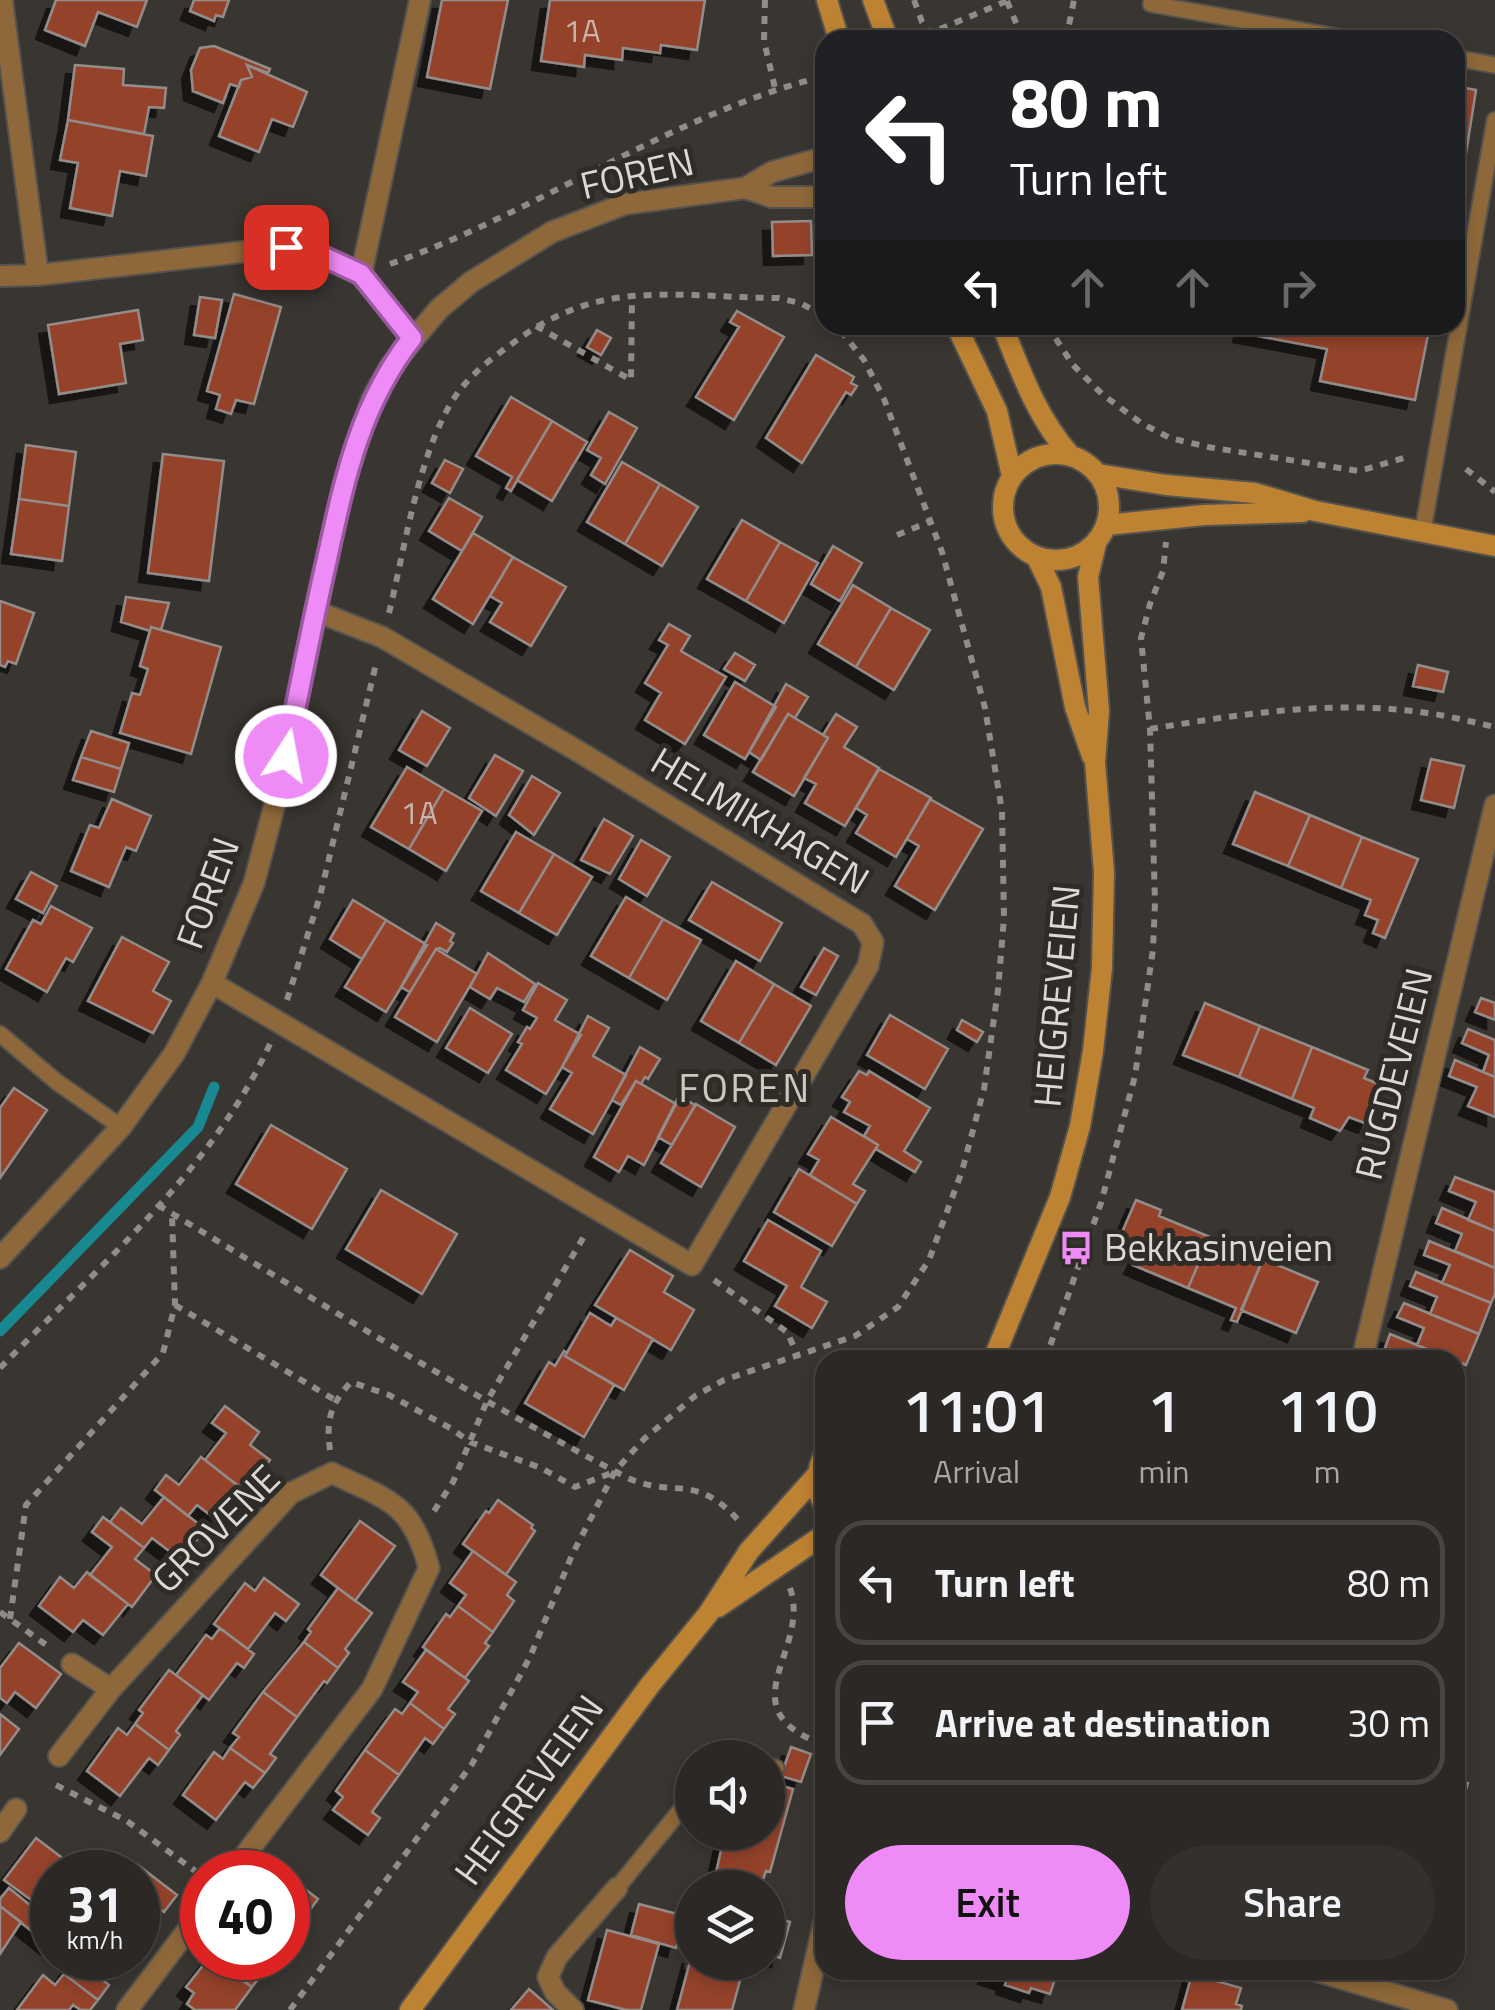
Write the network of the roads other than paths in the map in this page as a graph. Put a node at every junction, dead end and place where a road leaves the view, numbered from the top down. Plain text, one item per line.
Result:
1 (2, 0) edge
2 (420, 0) edge
3 (827, 0) edge
4 (873, 0) edge
5 (1151, 4) dead end
6 (3, 27) edge
7 (837, 30) edge
8 (884, 30) edge
9 (1298, 30) edge
10 (1465, 60) edge
11 (1495, 65) edge
12 (1495, 120) edge
13 (815, 160) edge
14 (745, 188) junction
15 (815, 197) edge
16 (38, 274) junction
17 (361, 274) junction
18 (0, 276) edge
19 (1465, 291) edge
20 (961, 335) edge
21 (1006, 335) edge
22 (1457, 335) edge
23 (412, 338) junction
24 (1070, 455) junction
25 (1098, 474) junction
26 (1012, 476) junction
27 (1315, 510) junction
28 (1423, 530) junction
29 (1101, 533) junction
30 (1495, 546) edge
31 (1036, 556) junction
32 (315, 611) junction
33 (1095, 762) junction
34 (1495, 805) edge
35 (212, 983) junction
36 (0, 1034) edge
37 (121, 1128) junction
38 (0, 1258) edge
39 (996, 1350) edge
40 (1364, 1350) edge
41 (815, 1477) edge
42 (815, 1541) edge
43 (708, 1614) junction
44 (72, 1664) road end
45 (111, 1688) junction
46 (59, 1756) road end
47 (16, 1809) dead end
48 (675, 1817) edge
49 (0, 1832) edge
50 (249, 1850) edge
51 (617, 1888) joint
52 (180, 1940) edge
53 (815, 1962) edge
54 (1346, 1980) edge
55 (127, 2010) edge
56 (410, 2010) edge
57 (573, 2010) edge
58 (804, 2010) edge
59 (1447, 2010) edge

1 - 6 street
2 - 17 street
3 - 7 main road
4 - 8 main road
5 - 9 lane
6 - 16 street
10 - 11 lane
12 - 19 lane
13 - 14 street, FOREN
14 - 15 street, FOREN
14 - 23 street, FOREN
16 - 17 street
16 - 18 street
17 - 23 street
20 - 26 main road
21 - 24 main road
22 - 28 lane
23 - 32 street, FOREN
24 - 25 main road
24 - 26 main road
25 - 27 main road
25 - 29 main road
26 - 31 main road
27 - 28 main road
27 - 29 main road
28 - 30 main road
29 - 31 main road
29 - 33 main road, HEIGREVEIEN
31 - 33 main road, HEIGREVEIEN
32 - 35 street, FOREN
32 - 35 street, HELMIKHAGEN
33 - 39 main road, HEIGREVEIEN
34 - 40 street, RUGDEVEIEN
35 - 37 street, FOREN
36 - 37 lane
37 - 38 street, FOREN
41 - 43 main road, HEIGREVEIEN
42 - 43 main road, HEIGREVEIEN
43 - 56 main road, HEIGREVEIEN
44 - 45 street
45 - 46 street, GROVENE
45 - 50 street, GROVENE
47 - 49 street
48 - 51 lane
51 - 57 street
52 - 55 street
53 - 58 street
54 - 59 street

